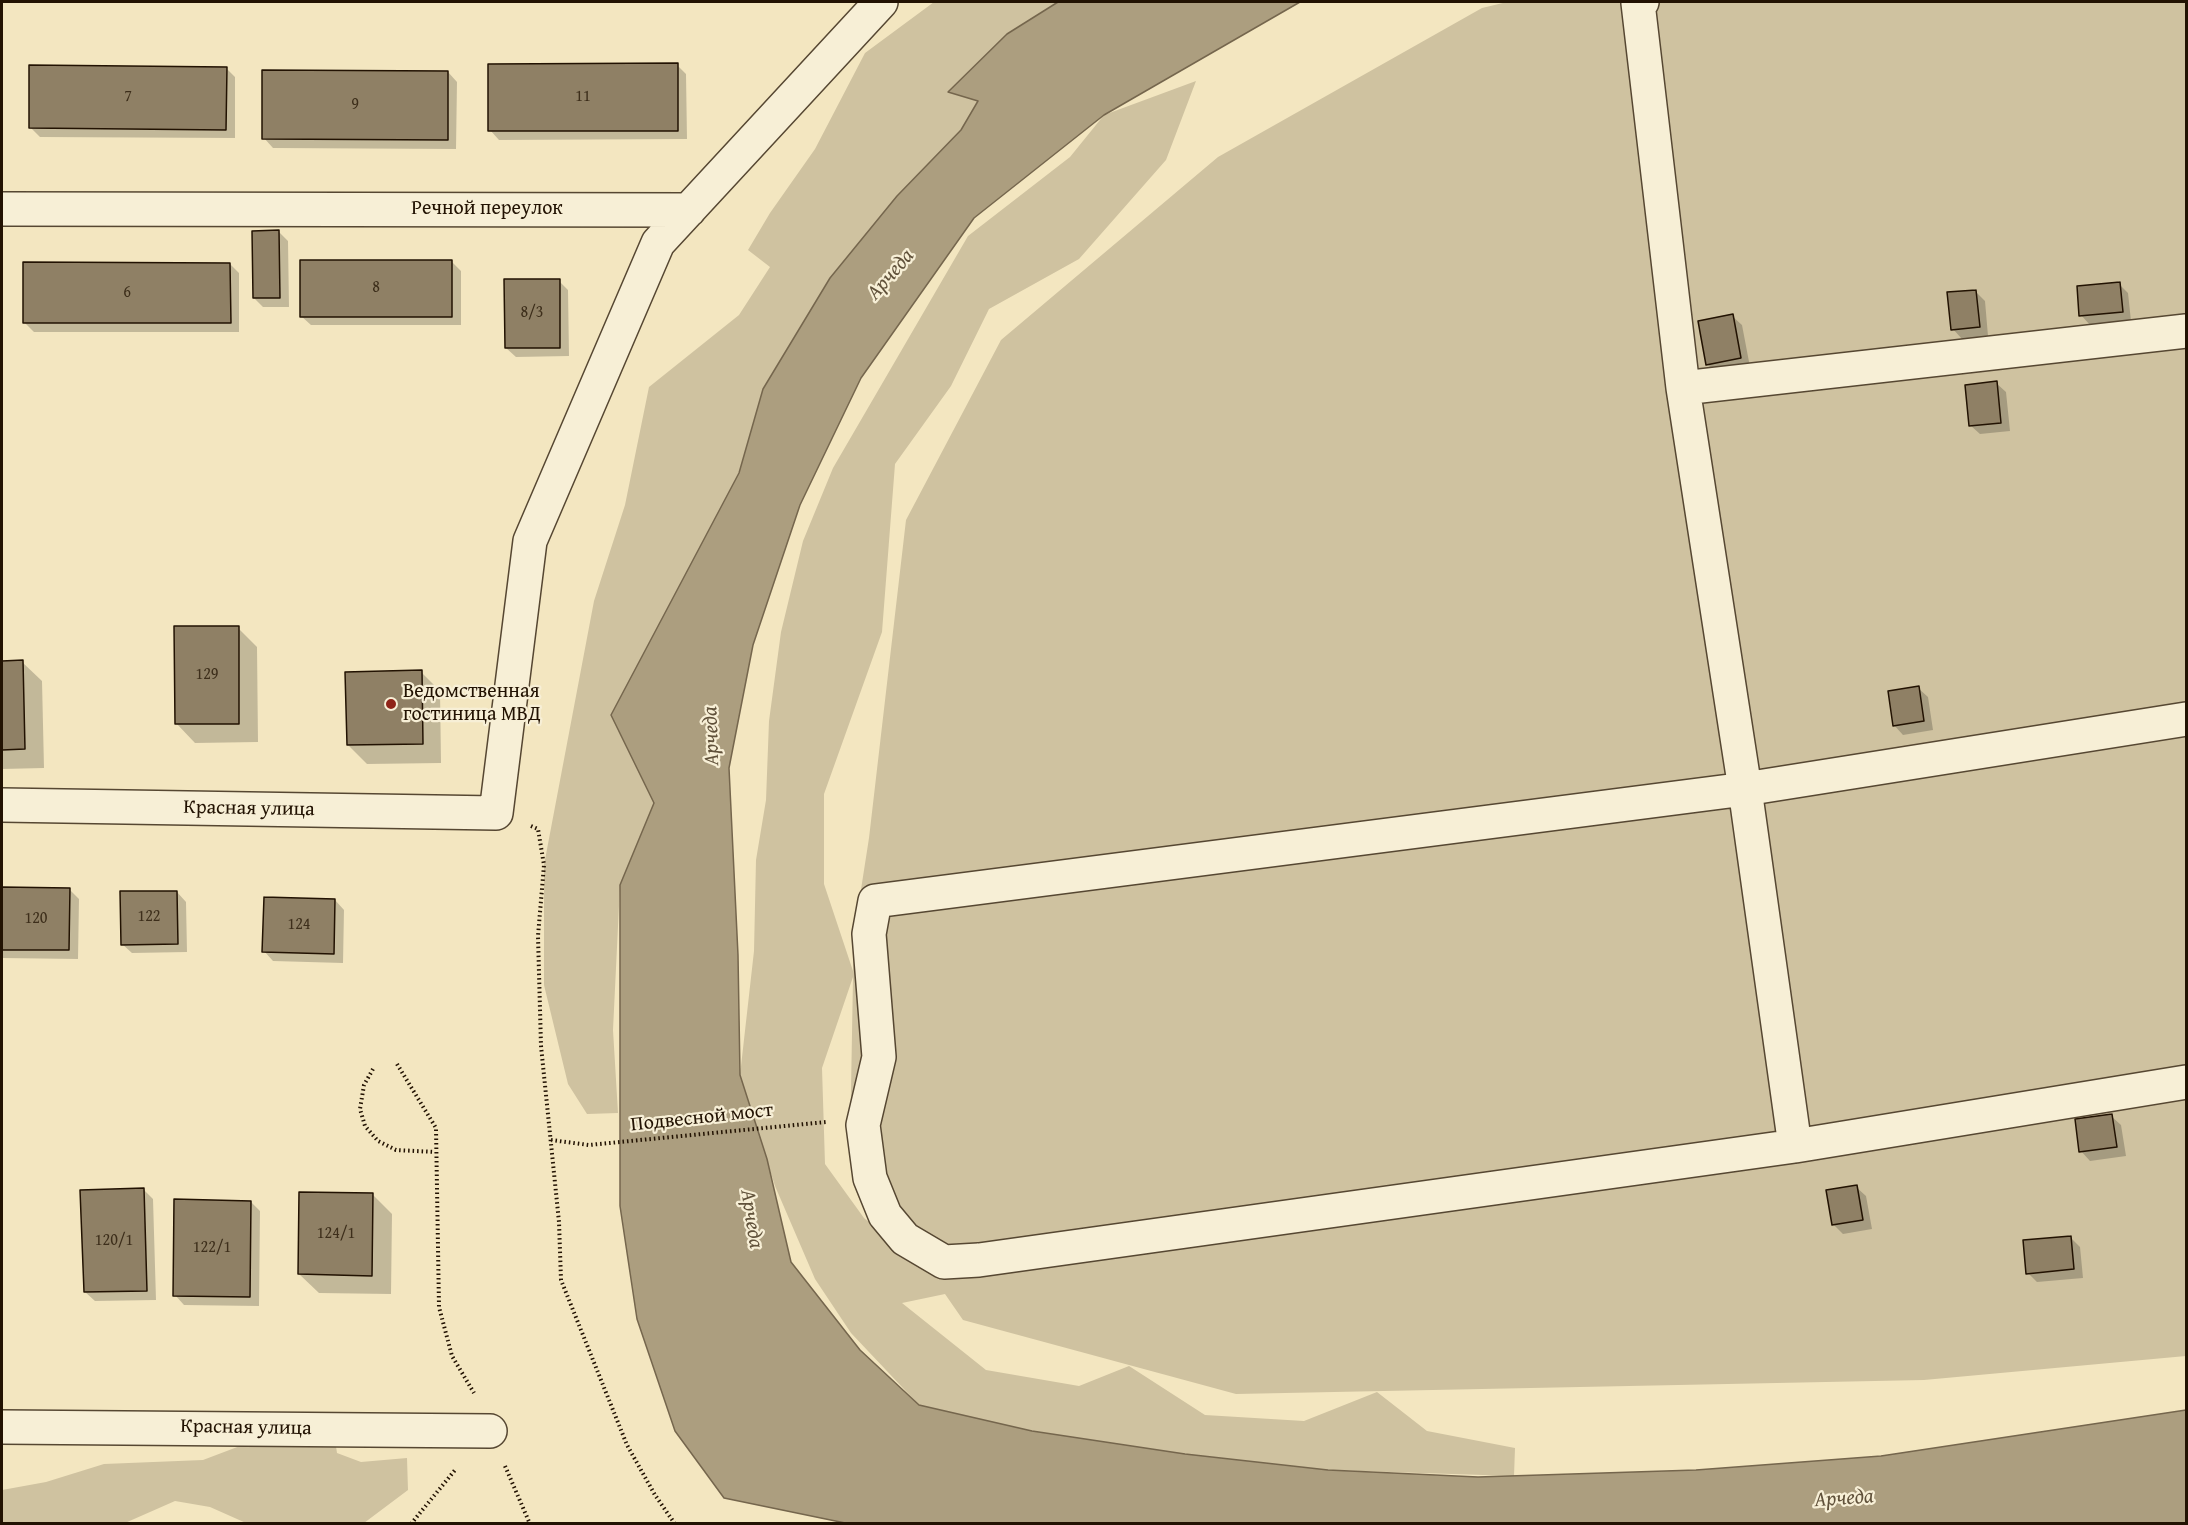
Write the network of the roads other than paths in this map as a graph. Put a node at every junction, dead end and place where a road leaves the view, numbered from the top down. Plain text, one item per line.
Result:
1 (881, 2) edge
2 (1642, 2) edge
3 (2, 208) edge
4 (688, 210) junction
5 (2187, 331) edge
6 (1683, 388) junction
7 (2187, 718) edge
8 (1745, 789) junction
9 (2, 805) edge
10 (2187, 1083) edge
11 (1795, 1146) junction
12 (2, 1427) edge
13 (490, 1431) road end

1 - 4 street
2 - 6 street
3 - 4 street, Речной переулок
4 - 9 street, Красная улица
5 - 6 street
6 - 8 street
7 - 8 street
8 - 11 street
8 - 11 street
10 - 11 street
12 - 13 street, Красная улица

